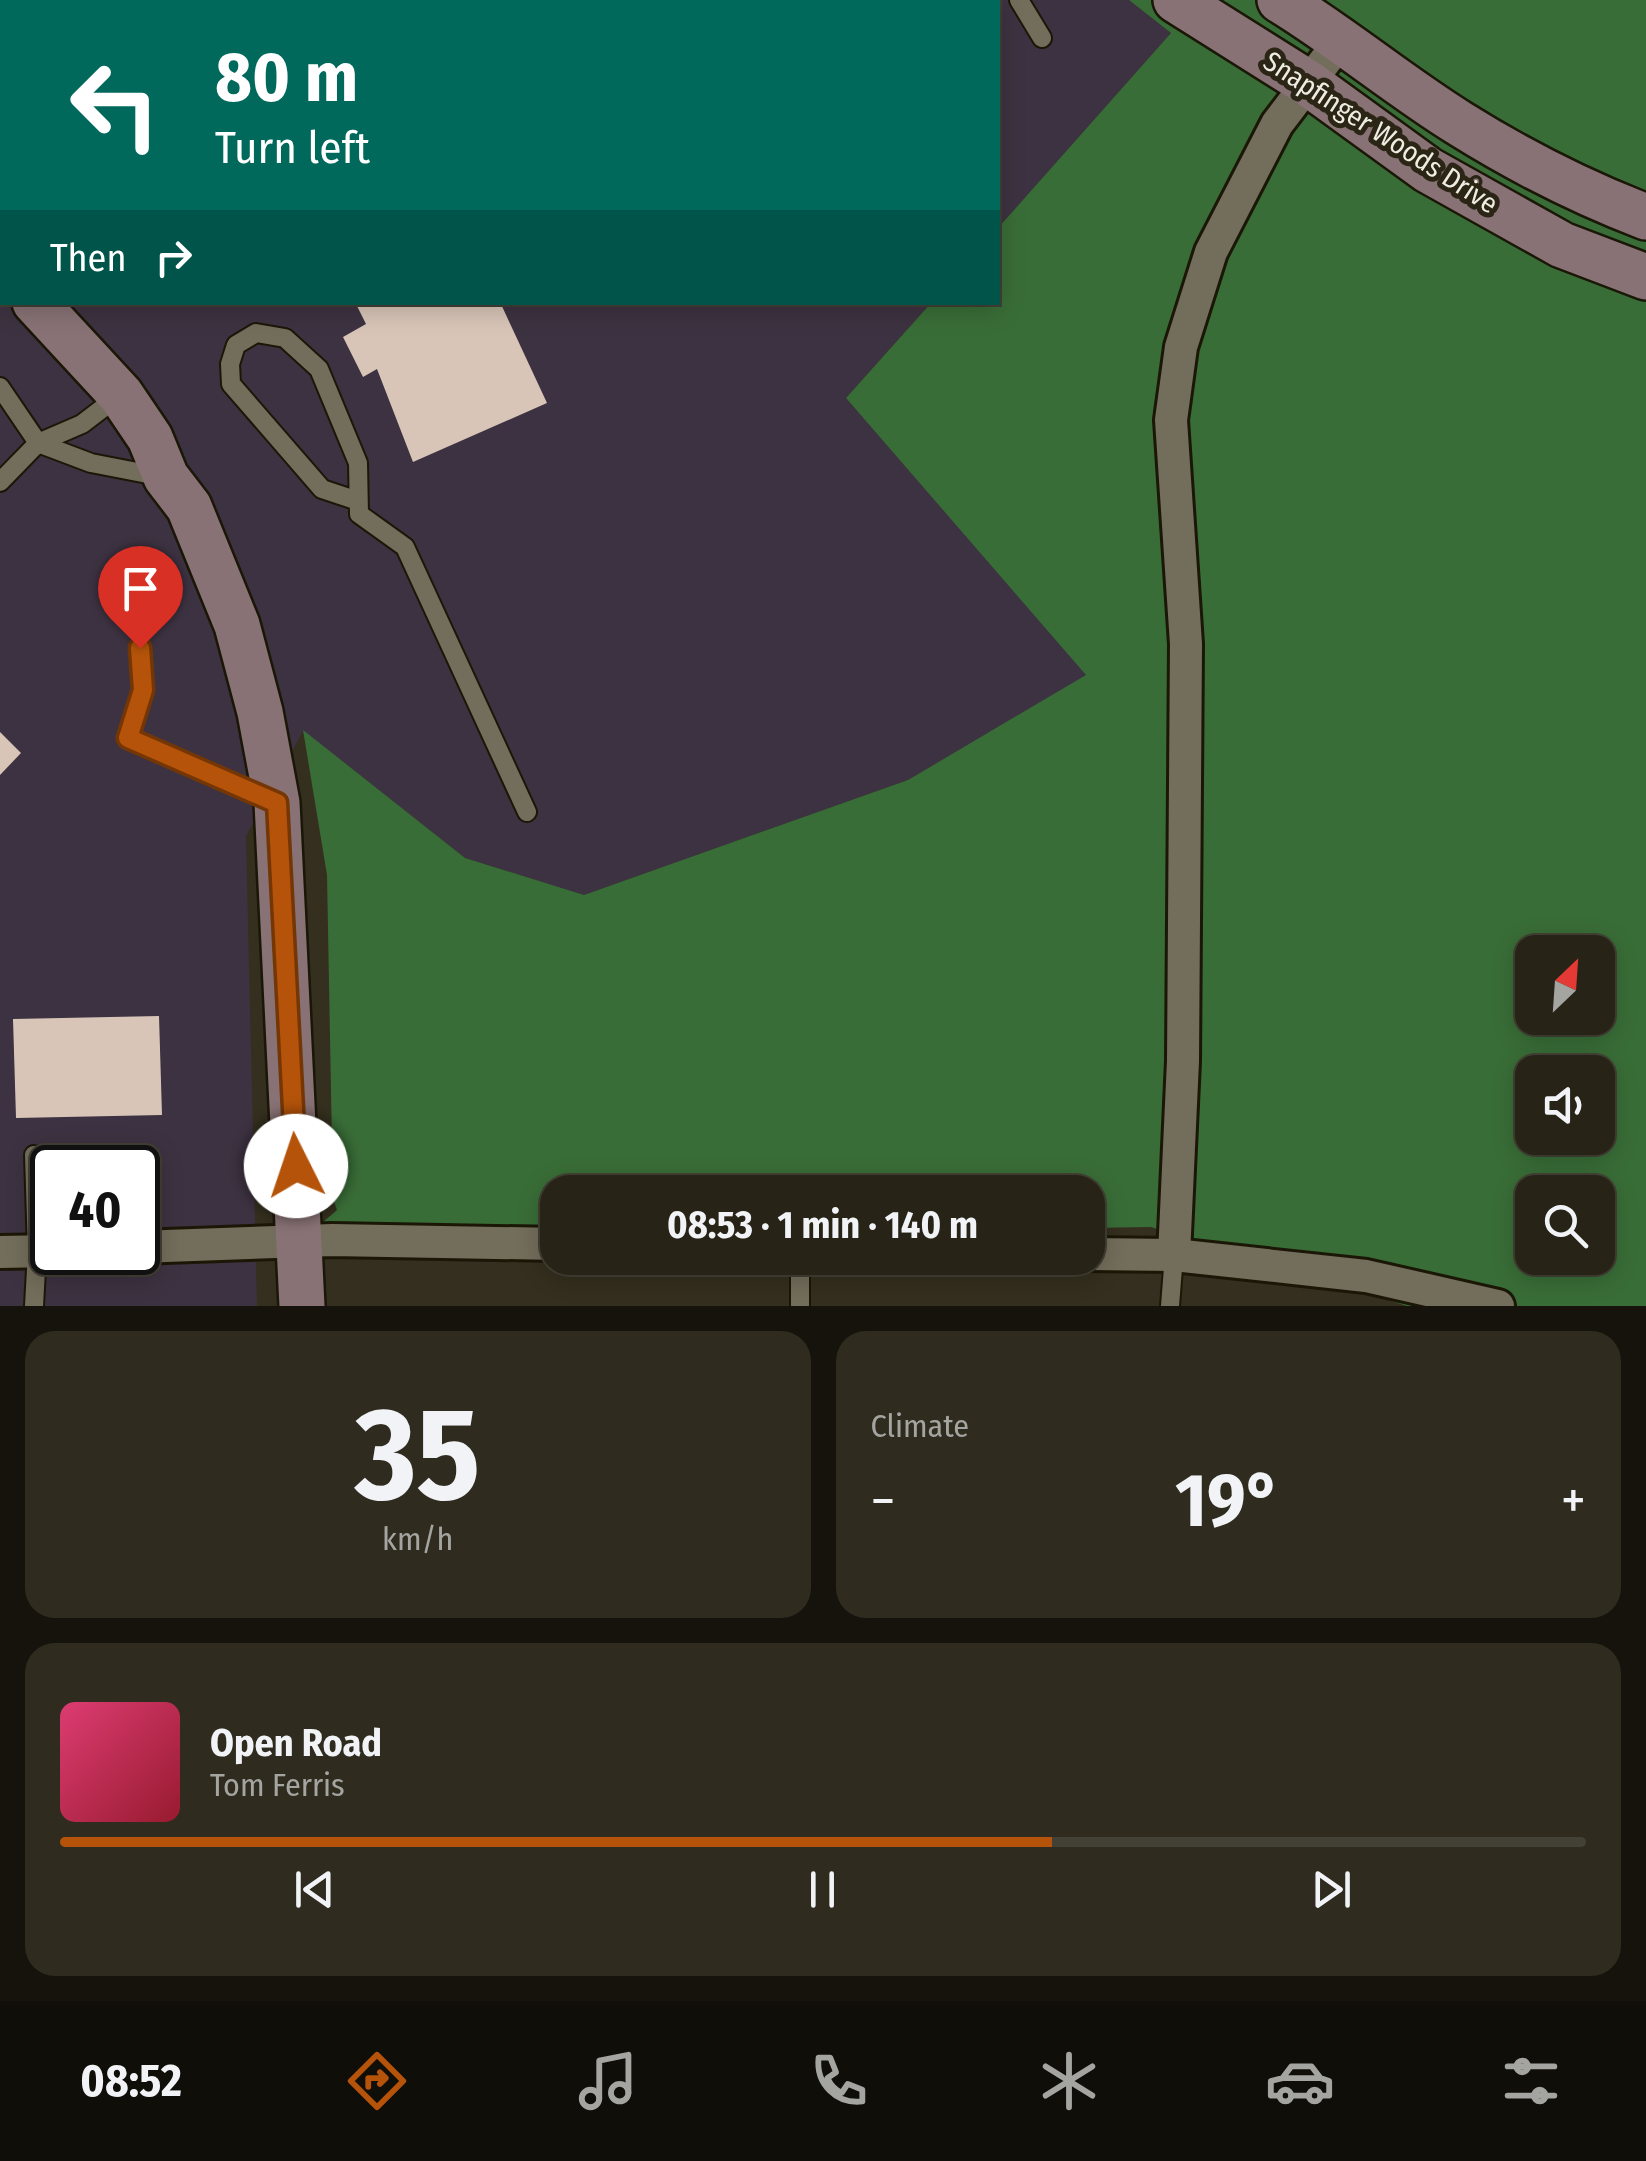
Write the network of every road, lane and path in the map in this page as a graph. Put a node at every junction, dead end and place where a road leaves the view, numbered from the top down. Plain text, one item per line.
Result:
1 (1019, 0) edge
2 (1176, 0) edge
3 (1280, 0) edge
4 (1042, 38) dead end
5 (1342, 38) junction
6 (1308, 82) junction
7 (1646, 217) edge
8 (1646, 277) edge
9 (38, 305) edge
10 (0, 387) edge
11 (121, 395) junction
12 (38, 443) junction
13 (166, 477) junction
14 (0, 482) edge
15 (358, 501) junction
16 (140, 648) dead end
17 (277, 803) junction
18 (527, 812) dead end
19 (300, 1241) junction
20 (540, 1244) edge
21 (160, 1246) edge
22 (30, 1251) edge
23 (0, 1252) edge
24 (1105, 1254) edge
25 (1174, 1256) junction
26 (40, 1275) edge
27 (800, 1275) edge
28 (34, 1306) edge
29 (302, 1306) edge
30 (800, 1306) edge
31 (1170, 1306) edge
32 (1498, 1306) edge

1 - 4 lane
2 - 6 street, Snapfinger Woods Drive
3 - 5 street, Snapfinger Woods Drive
5 - 6 street
5 - 7 street, Snapfinger Woods Drive
6 - 8 street, Snapfinger Woods Drive
6 - 25 street
9 - 11 street
10 - 12 lane
11 - 12 lane
11 - 13 street
12 - 13 lane
12 - 14 lane
13 - 17 street
15 - 15 lane
15 - 18 lane
16 - 17 lane
17 - 19 street
19 - 20 street
19 - 21 street
19 - 29 street
22 - 23 street
24 - 25 street
25 - 31 lane
25 - 32 street
26 - 28 lane
27 - 30 lane

